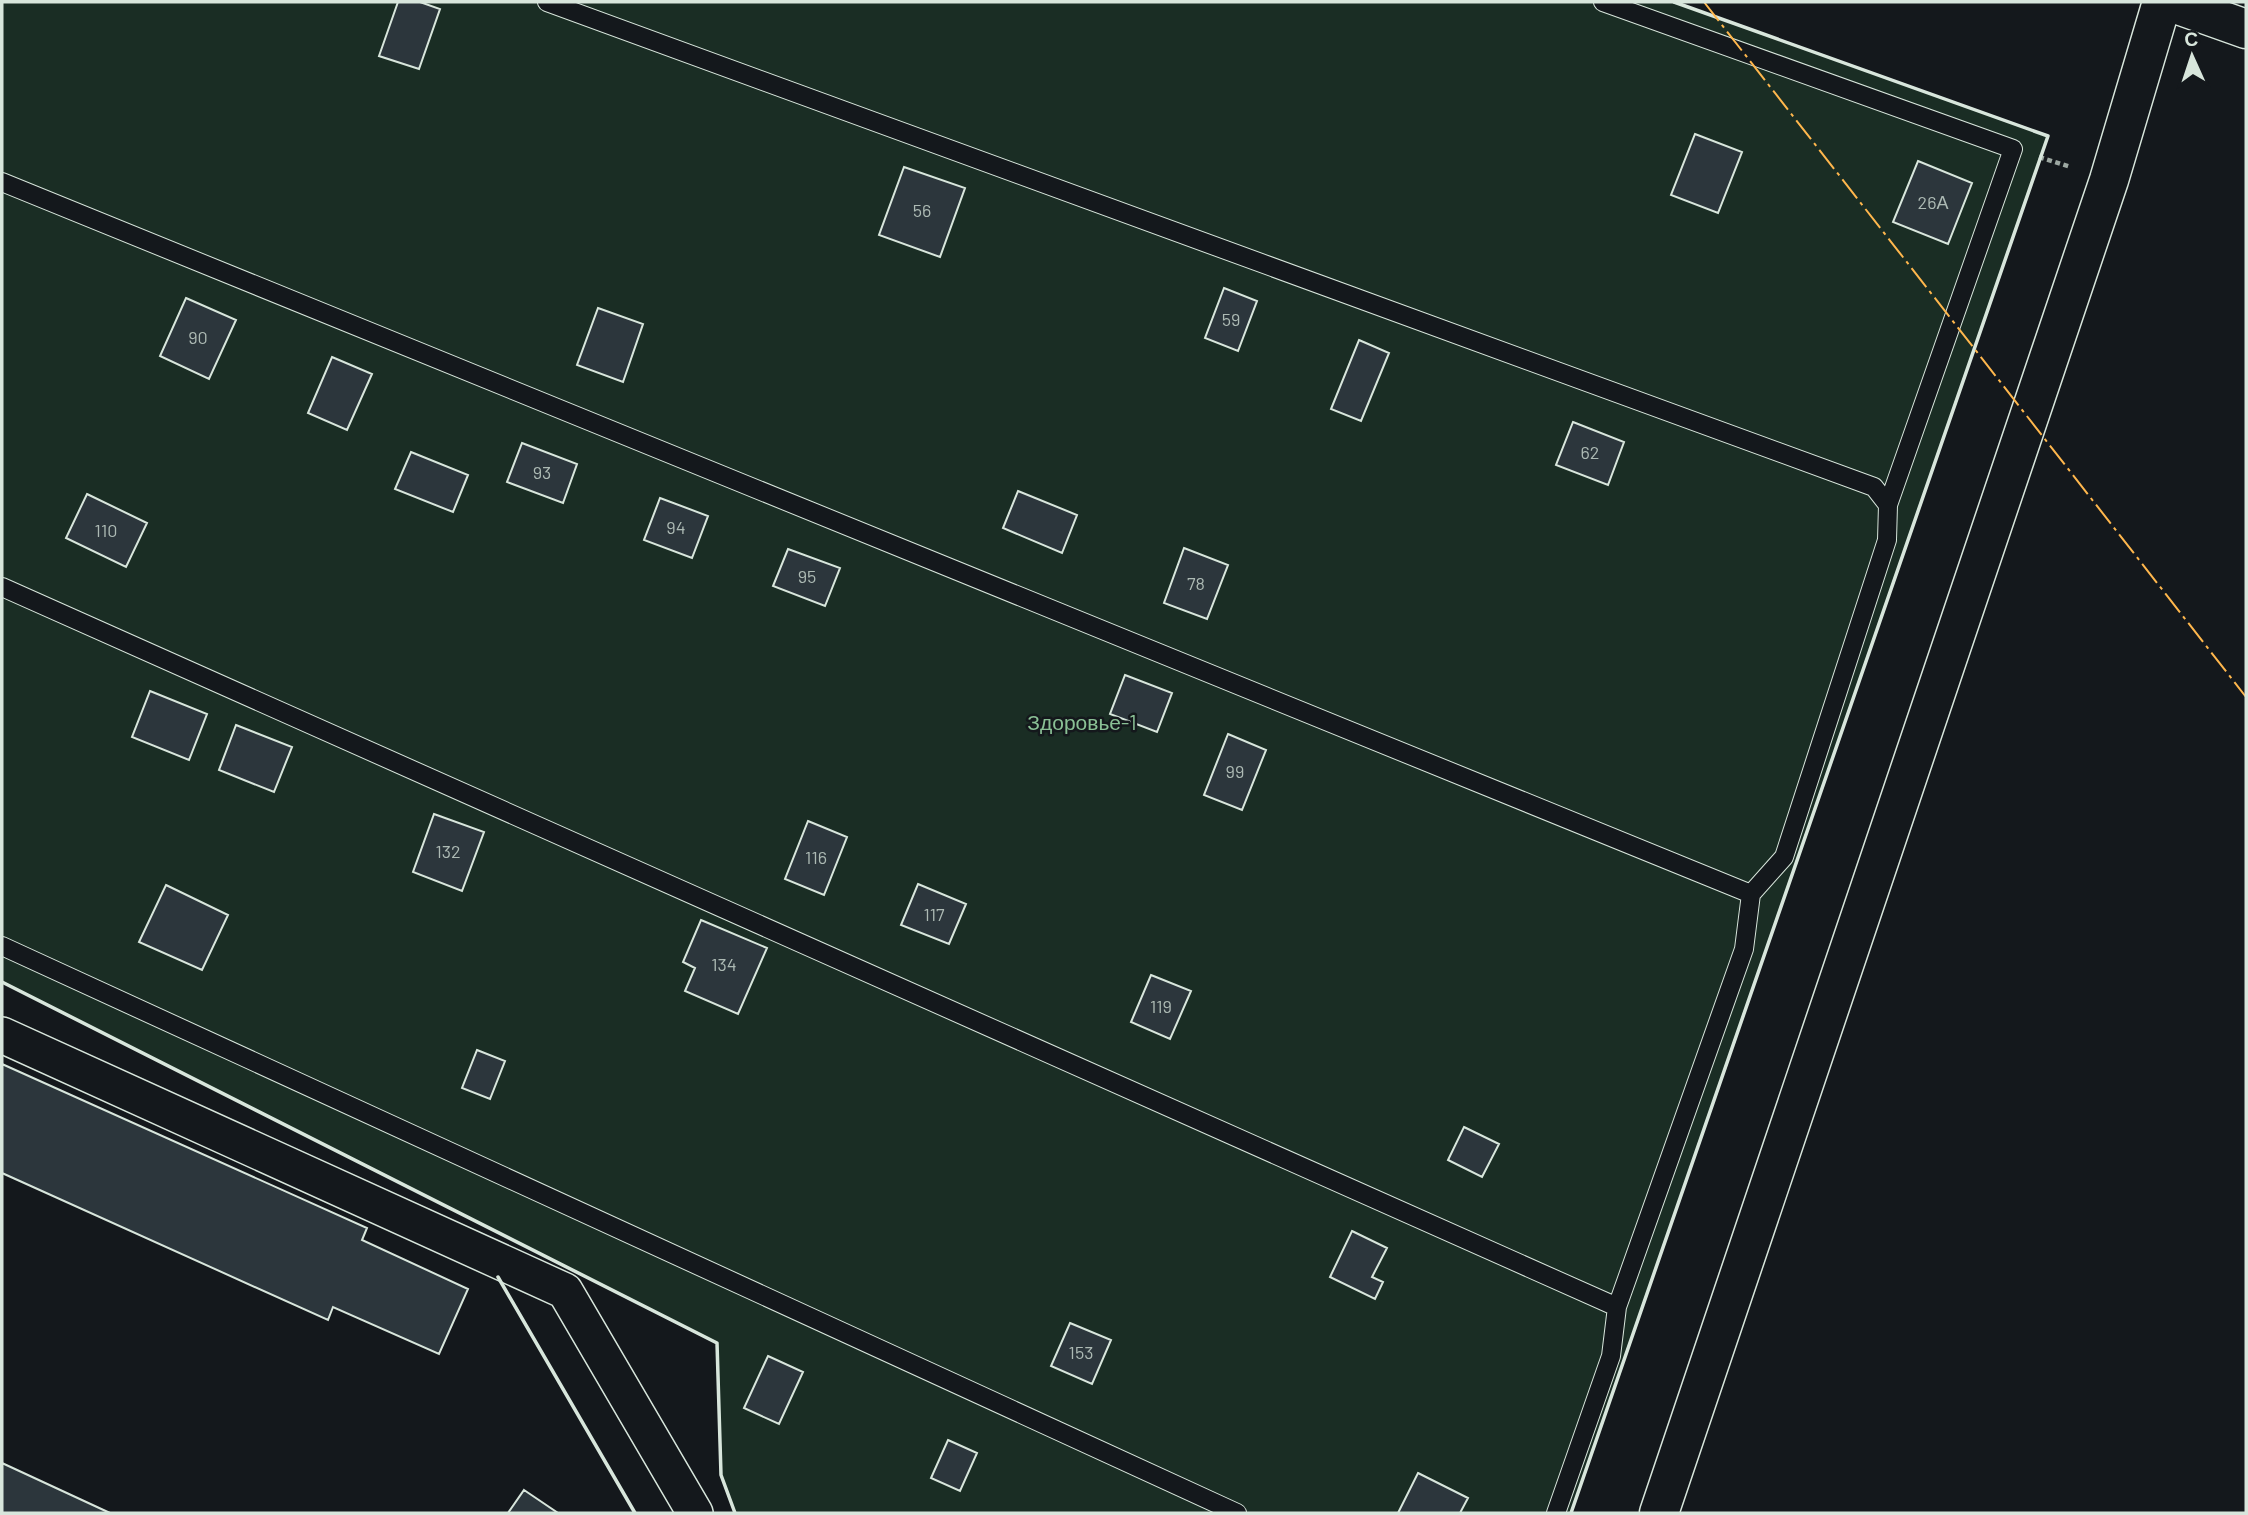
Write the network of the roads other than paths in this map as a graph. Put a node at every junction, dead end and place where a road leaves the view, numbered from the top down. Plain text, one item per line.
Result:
1 (547, 2) edge
2 (1603, 2) edge
3 (2162, 2) edge
4 (2170, 2) edge
5 (2246, 29) edge
6 (2, 181) edge
7 (1888, 506) junction
8 (2, 587) edge
9 (1751, 894) junction
10 (2, 946) edge
11 (2, 1035) edge
12 (1617, 1307) junction
13 (695, 1513) edge
14 (1237, 1513) edge
15 (1556, 1513) edge
16 (1659, 1513) edge

1 - 7 lane
2 - 7 lane
3 - 16 main road
4 - 5 main road
6 - 9 lane
7 - 9 lane
8 - 12 lane
9 - 12 lane
10 - 14 lane
11 - 13 street
12 - 15 lane

